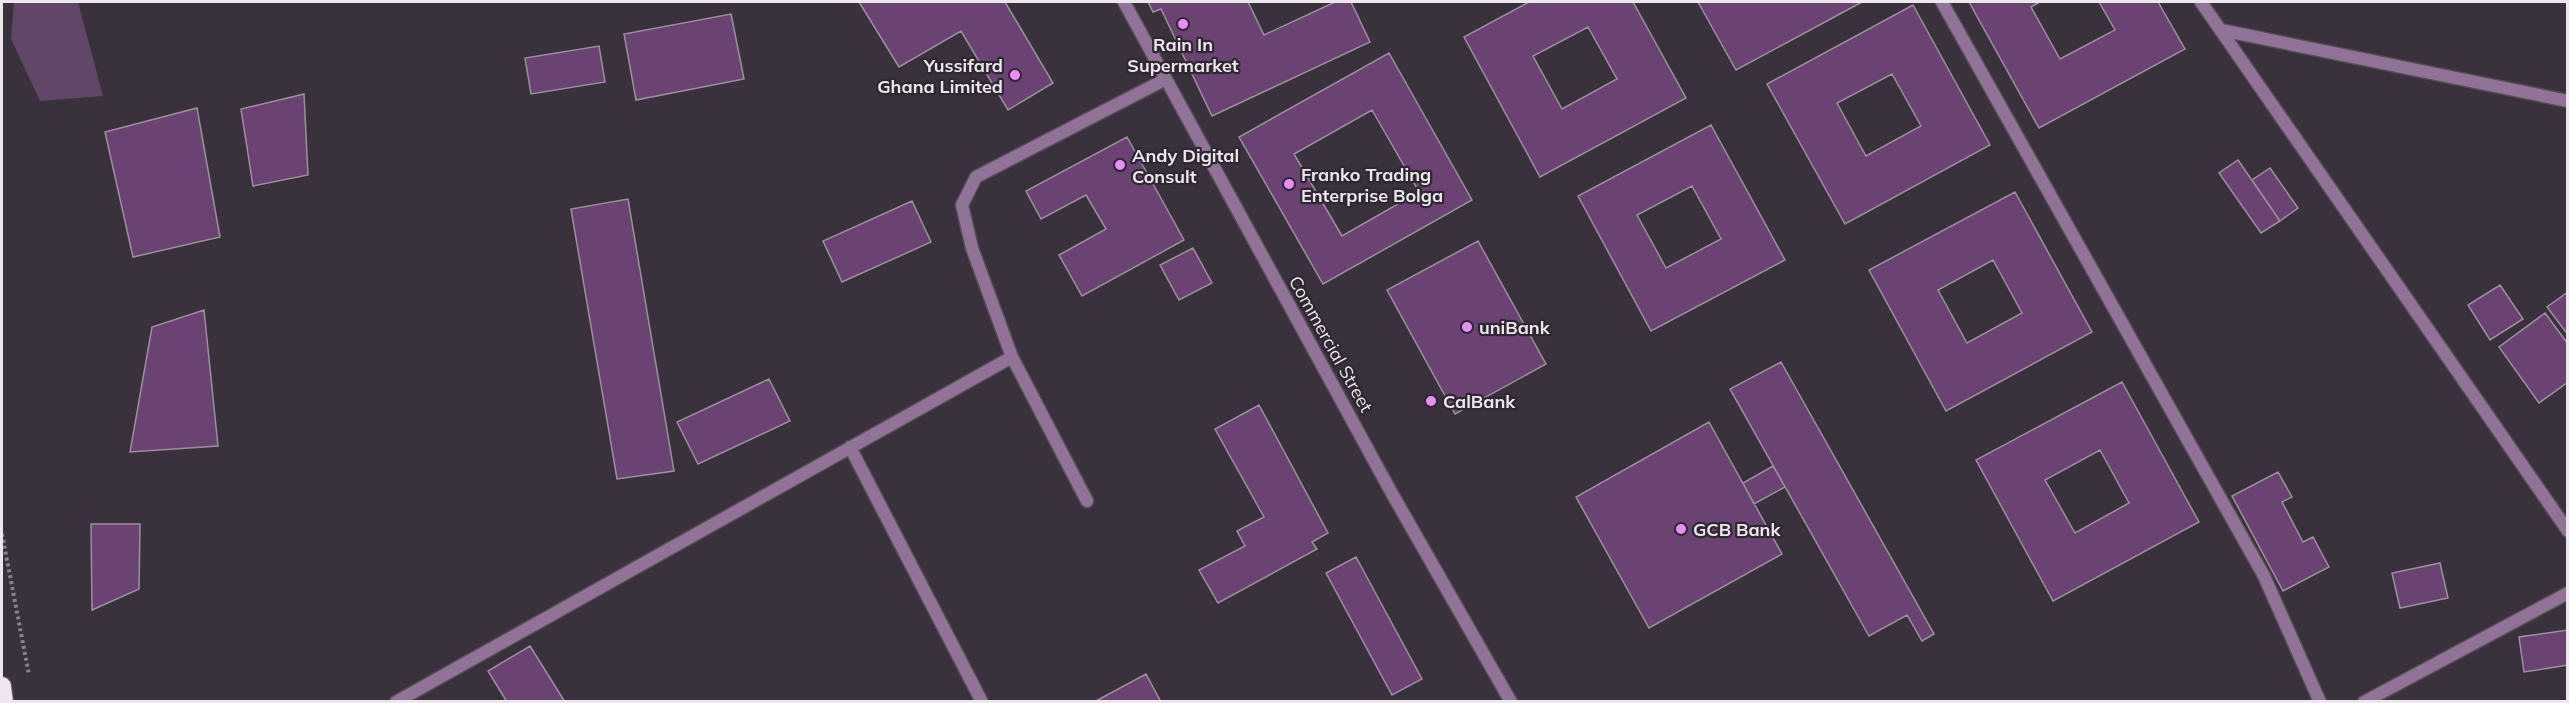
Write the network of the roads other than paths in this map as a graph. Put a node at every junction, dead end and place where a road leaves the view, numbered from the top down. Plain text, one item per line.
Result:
1 (1124, 2) edge
2 (1942, 2) edge
3 (2201, 2) edge
4 (2221, 30) junction
5 (1166, 79) junction
6 (2568, 101) edge
7 (1012, 357) junction
8 (850, 447) junction
9 (1087, 501) dead end
10 (2568, 531) edge
11 (2568, 593) edge
12 (2, 686) edge
13 (4, 702) edge
14 (396, 702) edge
15 (982, 702) edge
16 (1511, 702) edge
17 (2320, 702) edge
18 (2364, 702) edge

1 - 5 street, Commercial Street
2 - 17 street
3 - 4 street
4 - 6 street
4 - 10 street
5 - 7 street
5 - 16 street, Commercial Street
7 - 8 street
7 - 9 street
8 - 14 street
8 - 15 street
11 - 18 street
12 - 13 highway

